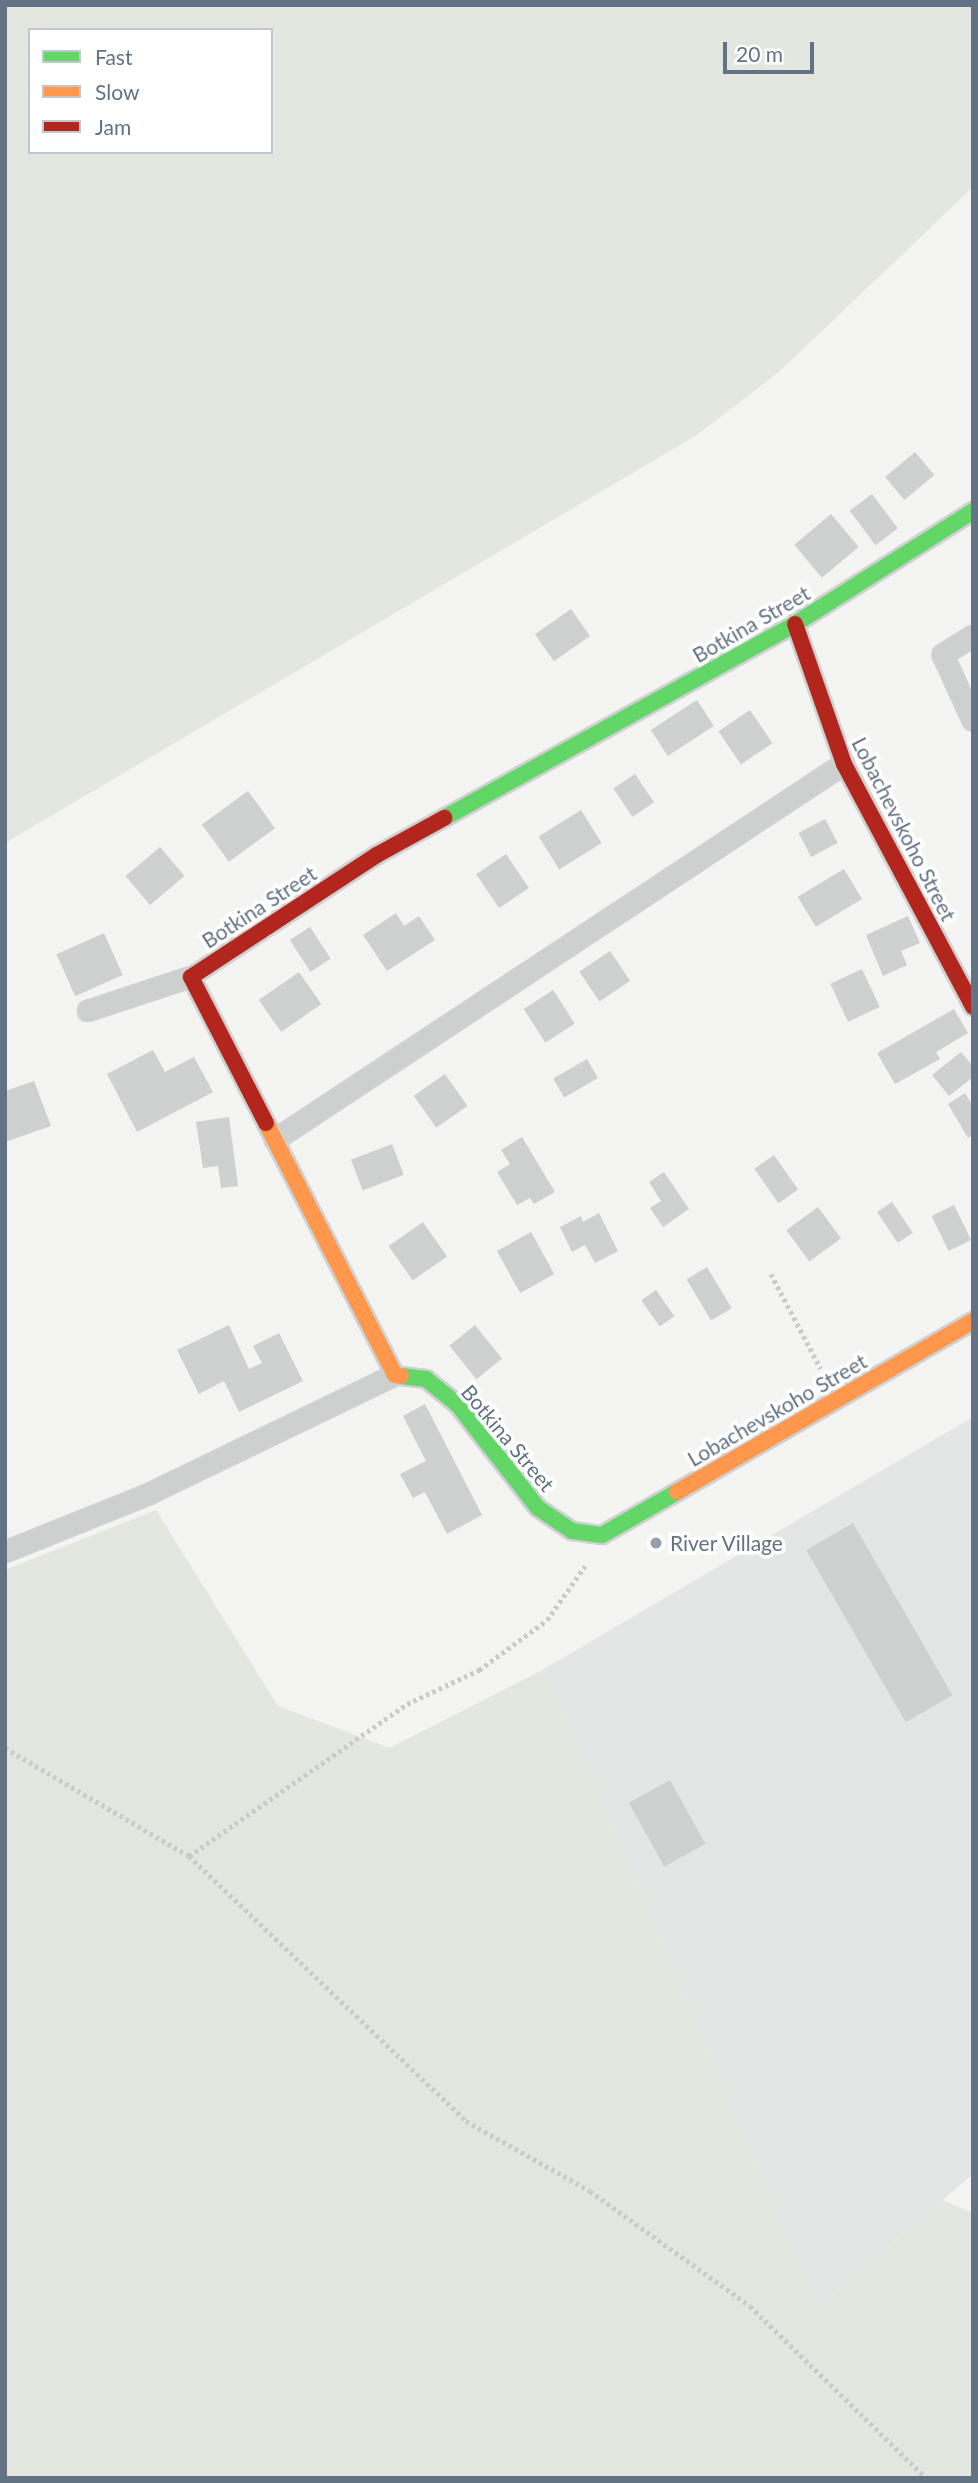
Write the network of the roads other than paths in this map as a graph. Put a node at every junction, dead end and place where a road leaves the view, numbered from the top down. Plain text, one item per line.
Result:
1 (973, 511) edge
2 (795, 624) junction
3 (973, 636) edge
4 (973, 721) edge
5 (844, 764) junction
6 (191, 976) junction
7 (973, 1007) edge
8 (88, 1011) dead end
9 (275, 1140) junction
10 (973, 1321) edge
11 (395, 1375) junction
12 (602, 1535) joint
13 (5, 1552) edge

1 - 2 street, Botkina Street
2 - 5 street, Lobachevskoho Street
2 - 6 street, Botkina Street
3 - 4 lane
5 - 7 street, Lobachevskoho Street
5 - 9 lane
6 - 8 lane
6 - 9 street, Botkina Street
9 - 11 street, Botkina Street
10 - 12 street, Lobachevskoho Street
11 - 12 street, Botkina Street
11 - 13 lane

